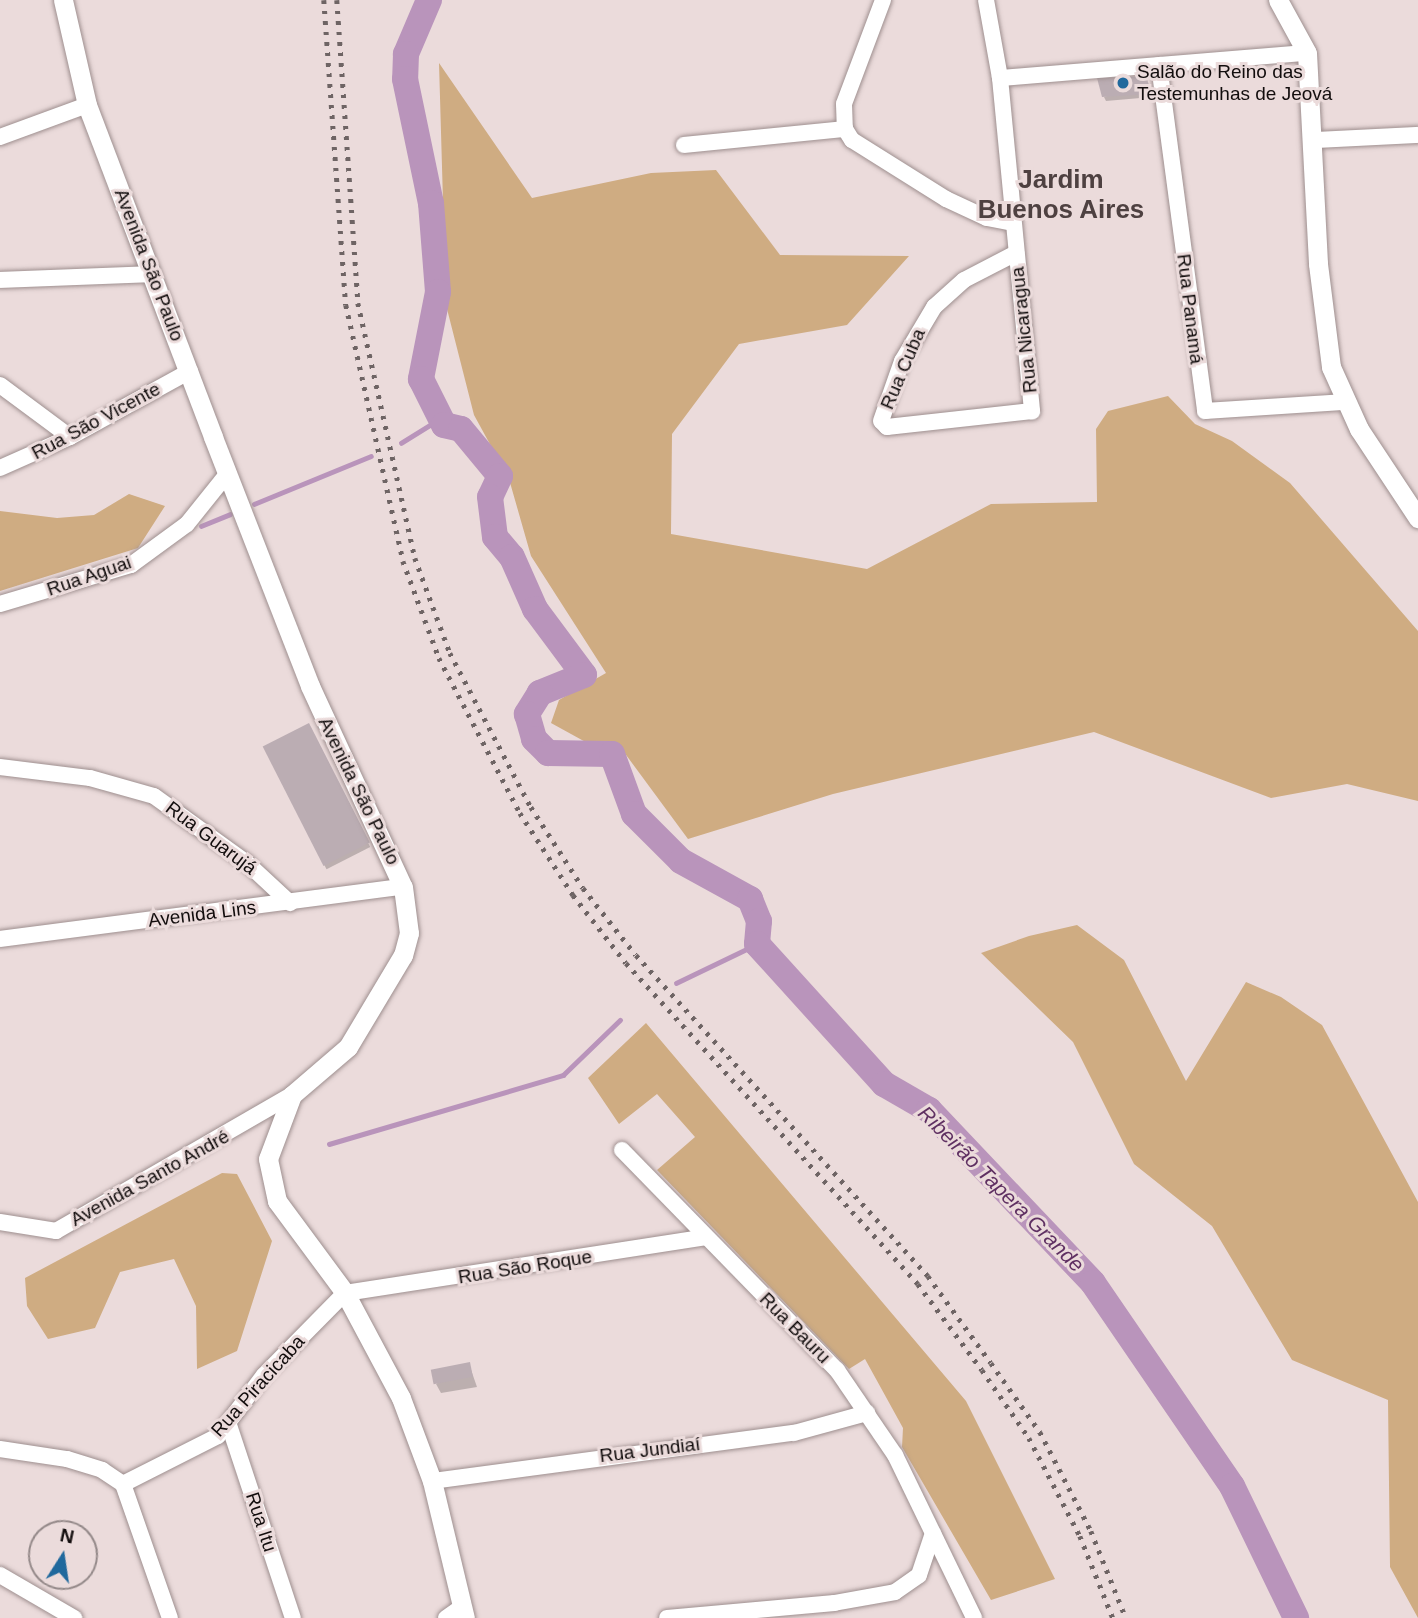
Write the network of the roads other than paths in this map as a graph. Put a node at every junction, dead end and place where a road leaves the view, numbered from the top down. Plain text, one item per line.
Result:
1 (63, 0) edge
2 (883, 0) edge
3 (986, 0) edge
4 (1278, 0) edge
5 (1307, 53) junction
6 (1159, 65) junction
7 (1000, 78) junction
8 (87, 105) junction
9 (845, 129) junction
10 (1418, 135) edge
11 (0, 137) edge
12 (1314, 140) junction
13 (684, 145) dead end
14 (1013, 223) junction
15 (1016, 253) junction
16 (153, 274) junction
17 (0, 280) edge
18 (190, 371) junction
19 (0, 385) edge
20 (1346, 402) junction
21 (1032, 411) joint
22 (70, 437) junction
23 (0, 468) edge
24 (228, 473) junction
25 (1418, 518) edge
26 (0, 604) edge
27 (0, 767) edge
28 (403, 887) junction
29 (290, 902) junction
30 (0, 939) edge
31 (292, 1095) junction
32 (622, 1150) dead end
33 (0, 1222) edge
34 (705, 1237) junction
35 (345, 1293) junction
36 (867, 1413) junction
37 (229, 1425) junction
38 (0, 1449) edge
39 (432, 1481) junction
40 (123, 1484) junction
41 (933, 1533) junction
42 (0, 1575) edge
43 (804, 1612) edge
44 (458, 1614) edge
45 (74, 1618) edge
46 (170, 1618) edge
47 (293, 1618) edge
48 (667, 1618) edge
49 (974, 1618) edge

1 - 8 main road, Avenida São Paulo
2 - 9 street
3 - 7 street, Rua Nicaragua
4 - 5 main road
5 - 6 street
5 - 12 main road
6 - 7 street
6 - 20 street, Rua Panamá
7 - 14 street, Rua Nicaragua
8 - 11 street
8 - 16 main road, Avenida São Paulo
9 - 13 street
9 - 14 street
10 - 12 street
12 - 20 main road
14 - 15 street, Rua Nicaragua
15 - 21 street, Rua Nicaragua
15 - 21 street, Rua Cuba
16 - 17 street
16 - 18 main road, Avenida São Paulo
18 - 22 street, Rua São Vicente
18 - 24 main road, Avenida São Paulo
19 - 22 street
20 - 25 main road
22 - 23 street, Rua São Vicente
24 - 26 street, Rua Aguai
24 - 28 main road, Avenida São Paulo
27 - 29 street, Rua Guarujá
28 - 29 street, Avenida Lins
28 - 31 main road, Avenida São Paulo
29 - 30 street, Avenida Lins
31 - 33 street, Avenida Santo André
31 - 35 main road, Avenida São Paulo
32 - 34 street, Rua Bauru
34 - 35 street, Rua São Roque
34 - 36 street, Rua Bauru
35 - 37 street, Rua Piracicaba
35 - 39 main road, Avenida São Paulo
36 - 39 street, Rua Jundiaí
36 - 41 street, Rua Bauru
37 - 40 street, Rua Piracicaba
37 - 47 street, Rua Itu
38 - 40 street
39 - 44 main road, Avenida São Paulo
40 - 46 street
41 - 43 street
41 - 49 street, Rua Bauru
42 - 45 street
43 - 48 street

